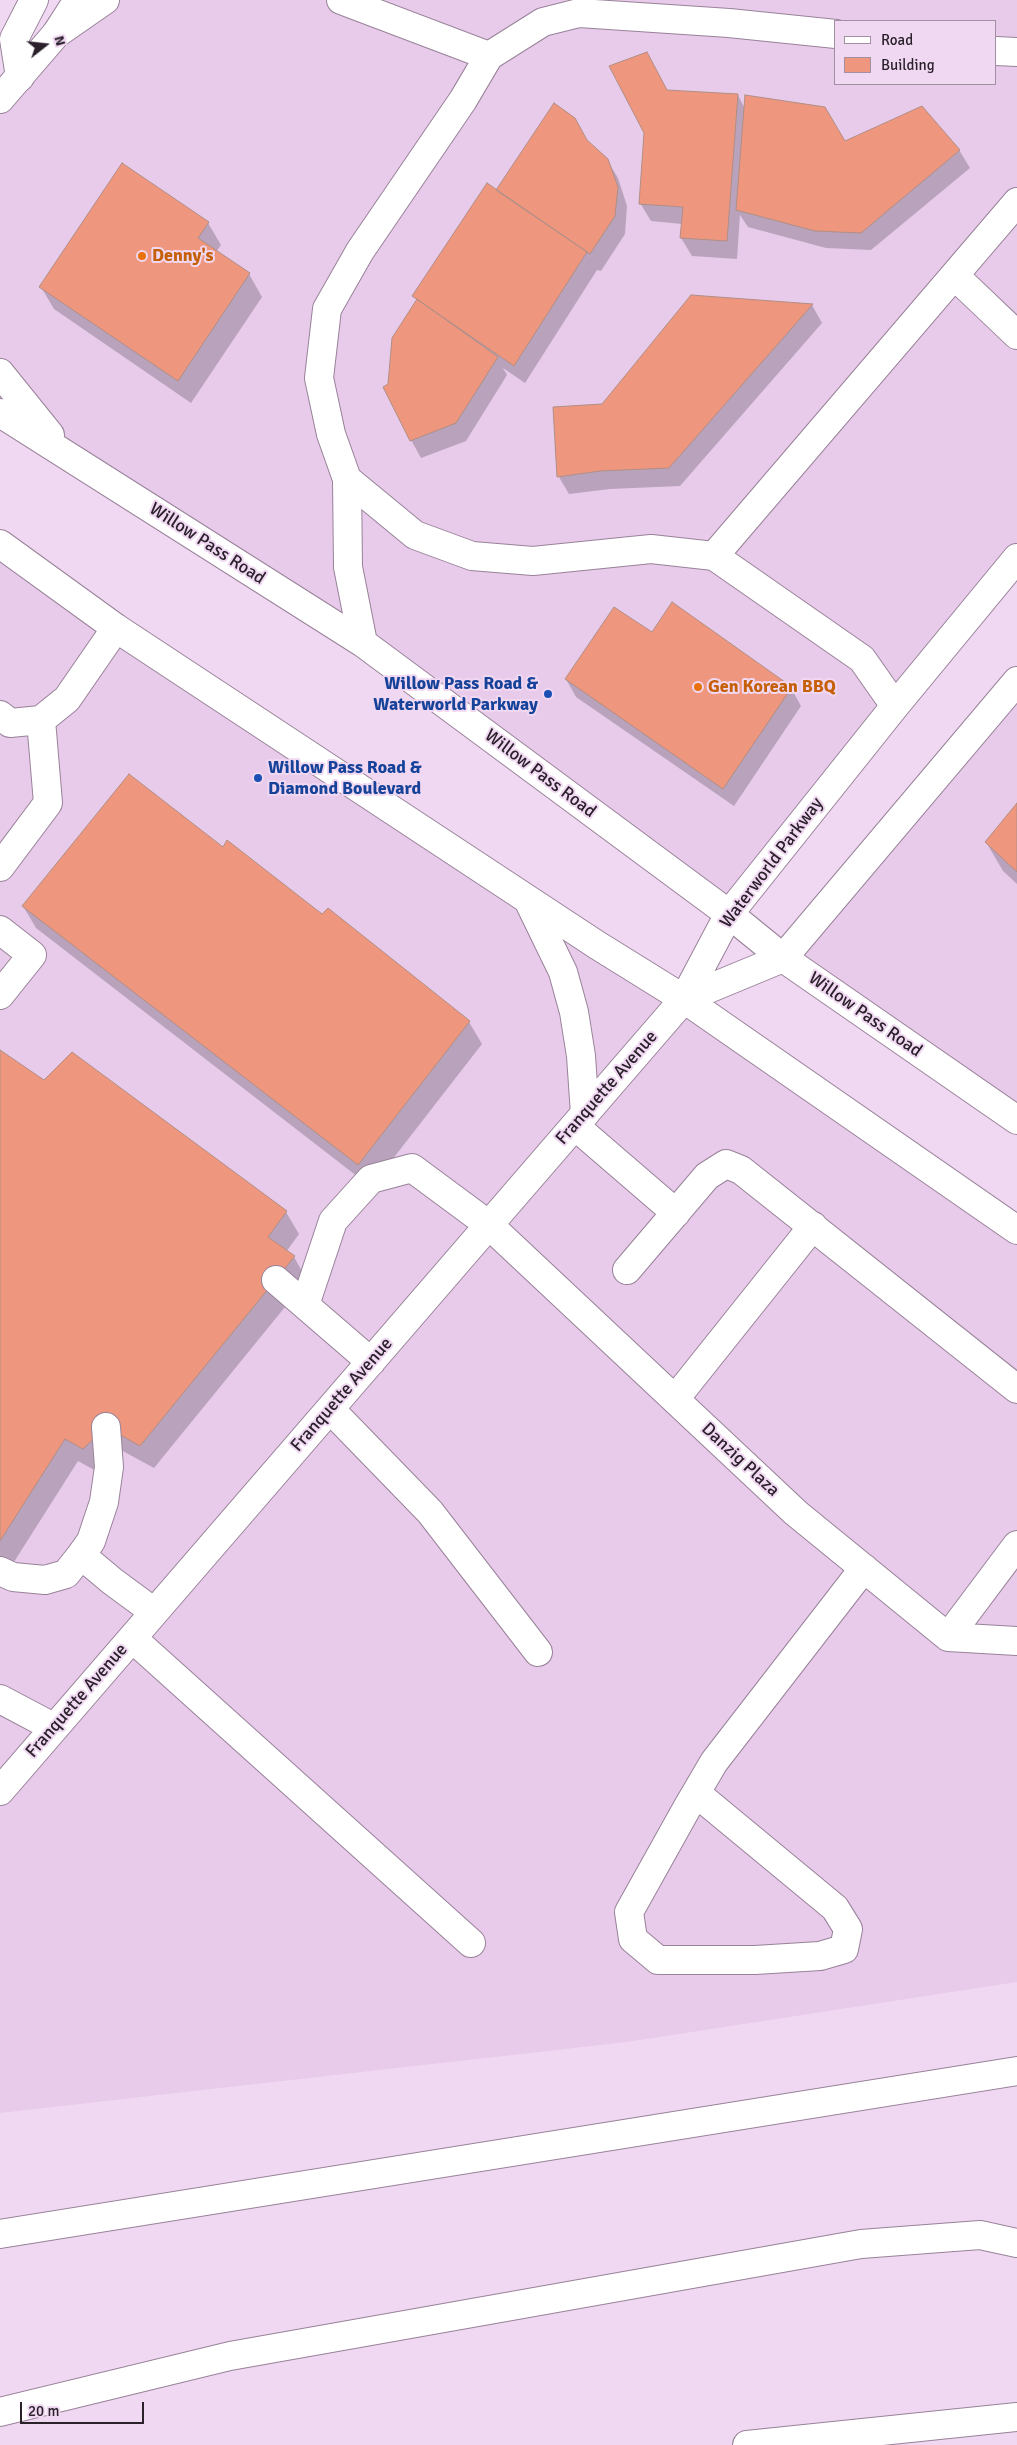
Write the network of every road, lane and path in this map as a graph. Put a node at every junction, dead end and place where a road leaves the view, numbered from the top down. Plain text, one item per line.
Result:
1 (34, 0) edge
2 (78, 0) edge
3 (105, 0) edge
4 (341, 0) edge
5 (56, 34) junction
6 (834, 34) edge
7 (997, 52) edge
8 (1017, 52) edge
9 (488, 56) junction
10 (20, 77) junction
11 (0, 99) edge
12 (1017, 202) edge
13 (955, 276) junction
14 (1017, 334) edge
15 (0, 373) edge
16 (0, 413) edge
17 (63, 452) junction
18 (347, 479) junction
19 (0, 544) edge
20 (714, 556) junction
21 (1017, 558) edge
22 (116, 628) junction
23 (362, 643) junction
24 (1017, 681) edge
25 (895, 706) junction
26 (0, 715) edge
27 (41, 720) junction
28 (0, 867) edge
29 (527, 899) junction
30 (729, 914) junction
31 (0, 930) edge
32 (784, 958) junction
33 (0, 995) edge
34 (684, 999) junction
35 (580, 1120) junction
36 (1017, 1120) edge
37 (676, 1213) junction
38 (490, 1225) junction
39 (813, 1226) junction
40 (1017, 1230) edge
41 (627, 1270) dead end
42 (276, 1280) dead end
43 (305, 1305) junction
44 (371, 1362) junction
45 (1017, 1389) edge
46 (675, 1399) junction
47 (330, 1409) junction
48 (106, 1427) dead end
49 (1017, 1545) edge
50 (81, 1554) junction
51 (864, 1568) junction
52 (0, 1571) edge
53 (154, 1612) junction
54 (948, 1637) junction
55 (132, 1638) junction
56 (1017, 1641) edge
57 (538, 1652) dead end
58 (0, 1699) edge
59 (54, 1728) junction
60 (0, 1791) edge
61 (696, 1793) junction
62 (472, 1943) dead end
63 (1017, 2070) edge
64 (0, 2234) edge
65 (1017, 2243) edge
66 (0, 2412) edge
67 (1015, 2417) edge
68 (747, 2445) edge

1 - 10 main road
2 - 5 main road
3 - 5 main road
4 - 9 main road
5 - 10 main road
6 - 9 main road
7 - 8 main road
9 - 18 main road
10 - 11 main road
12 - 13 main road
13 - 14 main road
13 - 20 main road
15 - 17 main road
16 - 17 main road, Willow Pass Road
17 - 23 main road, Willow Pass Road
18 - 20 main road
18 - 23 main road
19 - 22 main road
20 - 25 main road
21 - 25 main road, Waterworld Parkway
22 - 27 main road
22 - 29 main road
23 - 30 main road, Willow Pass Road
24 - 32 main road
25 - 30 main road, Waterworld Parkway
26 - 27 main road
27 - 28 main road
29 - 34 main road
29 - 35 main road
30 - 32 main road, Willow Pass Road
30 - 34 main road, Waterworld Parkway
31 - 33 main road
32 - 34 main road
32 - 36 main road, Willow Pass Road
34 - 35 main road, Franquette Avenue
34 - 40 main road
35 - 37 main road
35 - 38 main road, Franquette Avenue
37 - 39 main road
37 - 41 main road
38 - 43 main road, Danzig Plaza
38 - 44 main road, Franquette Avenue
38 - 46 main road, Danzig Plaza
39 - 45 main road
39 - 46 main road
42 - 43 main road
43 - 44 main road
44 - 47 main road, Franquette Avenue
46 - 51 main road, Danzig Plaza
47 - 53 main road, Franquette Avenue
47 - 57 main road
48 - 50 main road
49 - 54 main road
50 - 52 main road
50 - 53 main road
51 - 54 main road, Danzig Plaza
51 - 61 main road
53 - 55 main road, Franquette Avenue
54 - 56 main road
55 - 59 main road, Franquette Avenue
55 - 62 main road
58 - 59 main road
59 - 60 main road, Franquette Avenue
61 - 61 main road
63 - 64 main road
65 - 66 main road
67 - 68 main road

